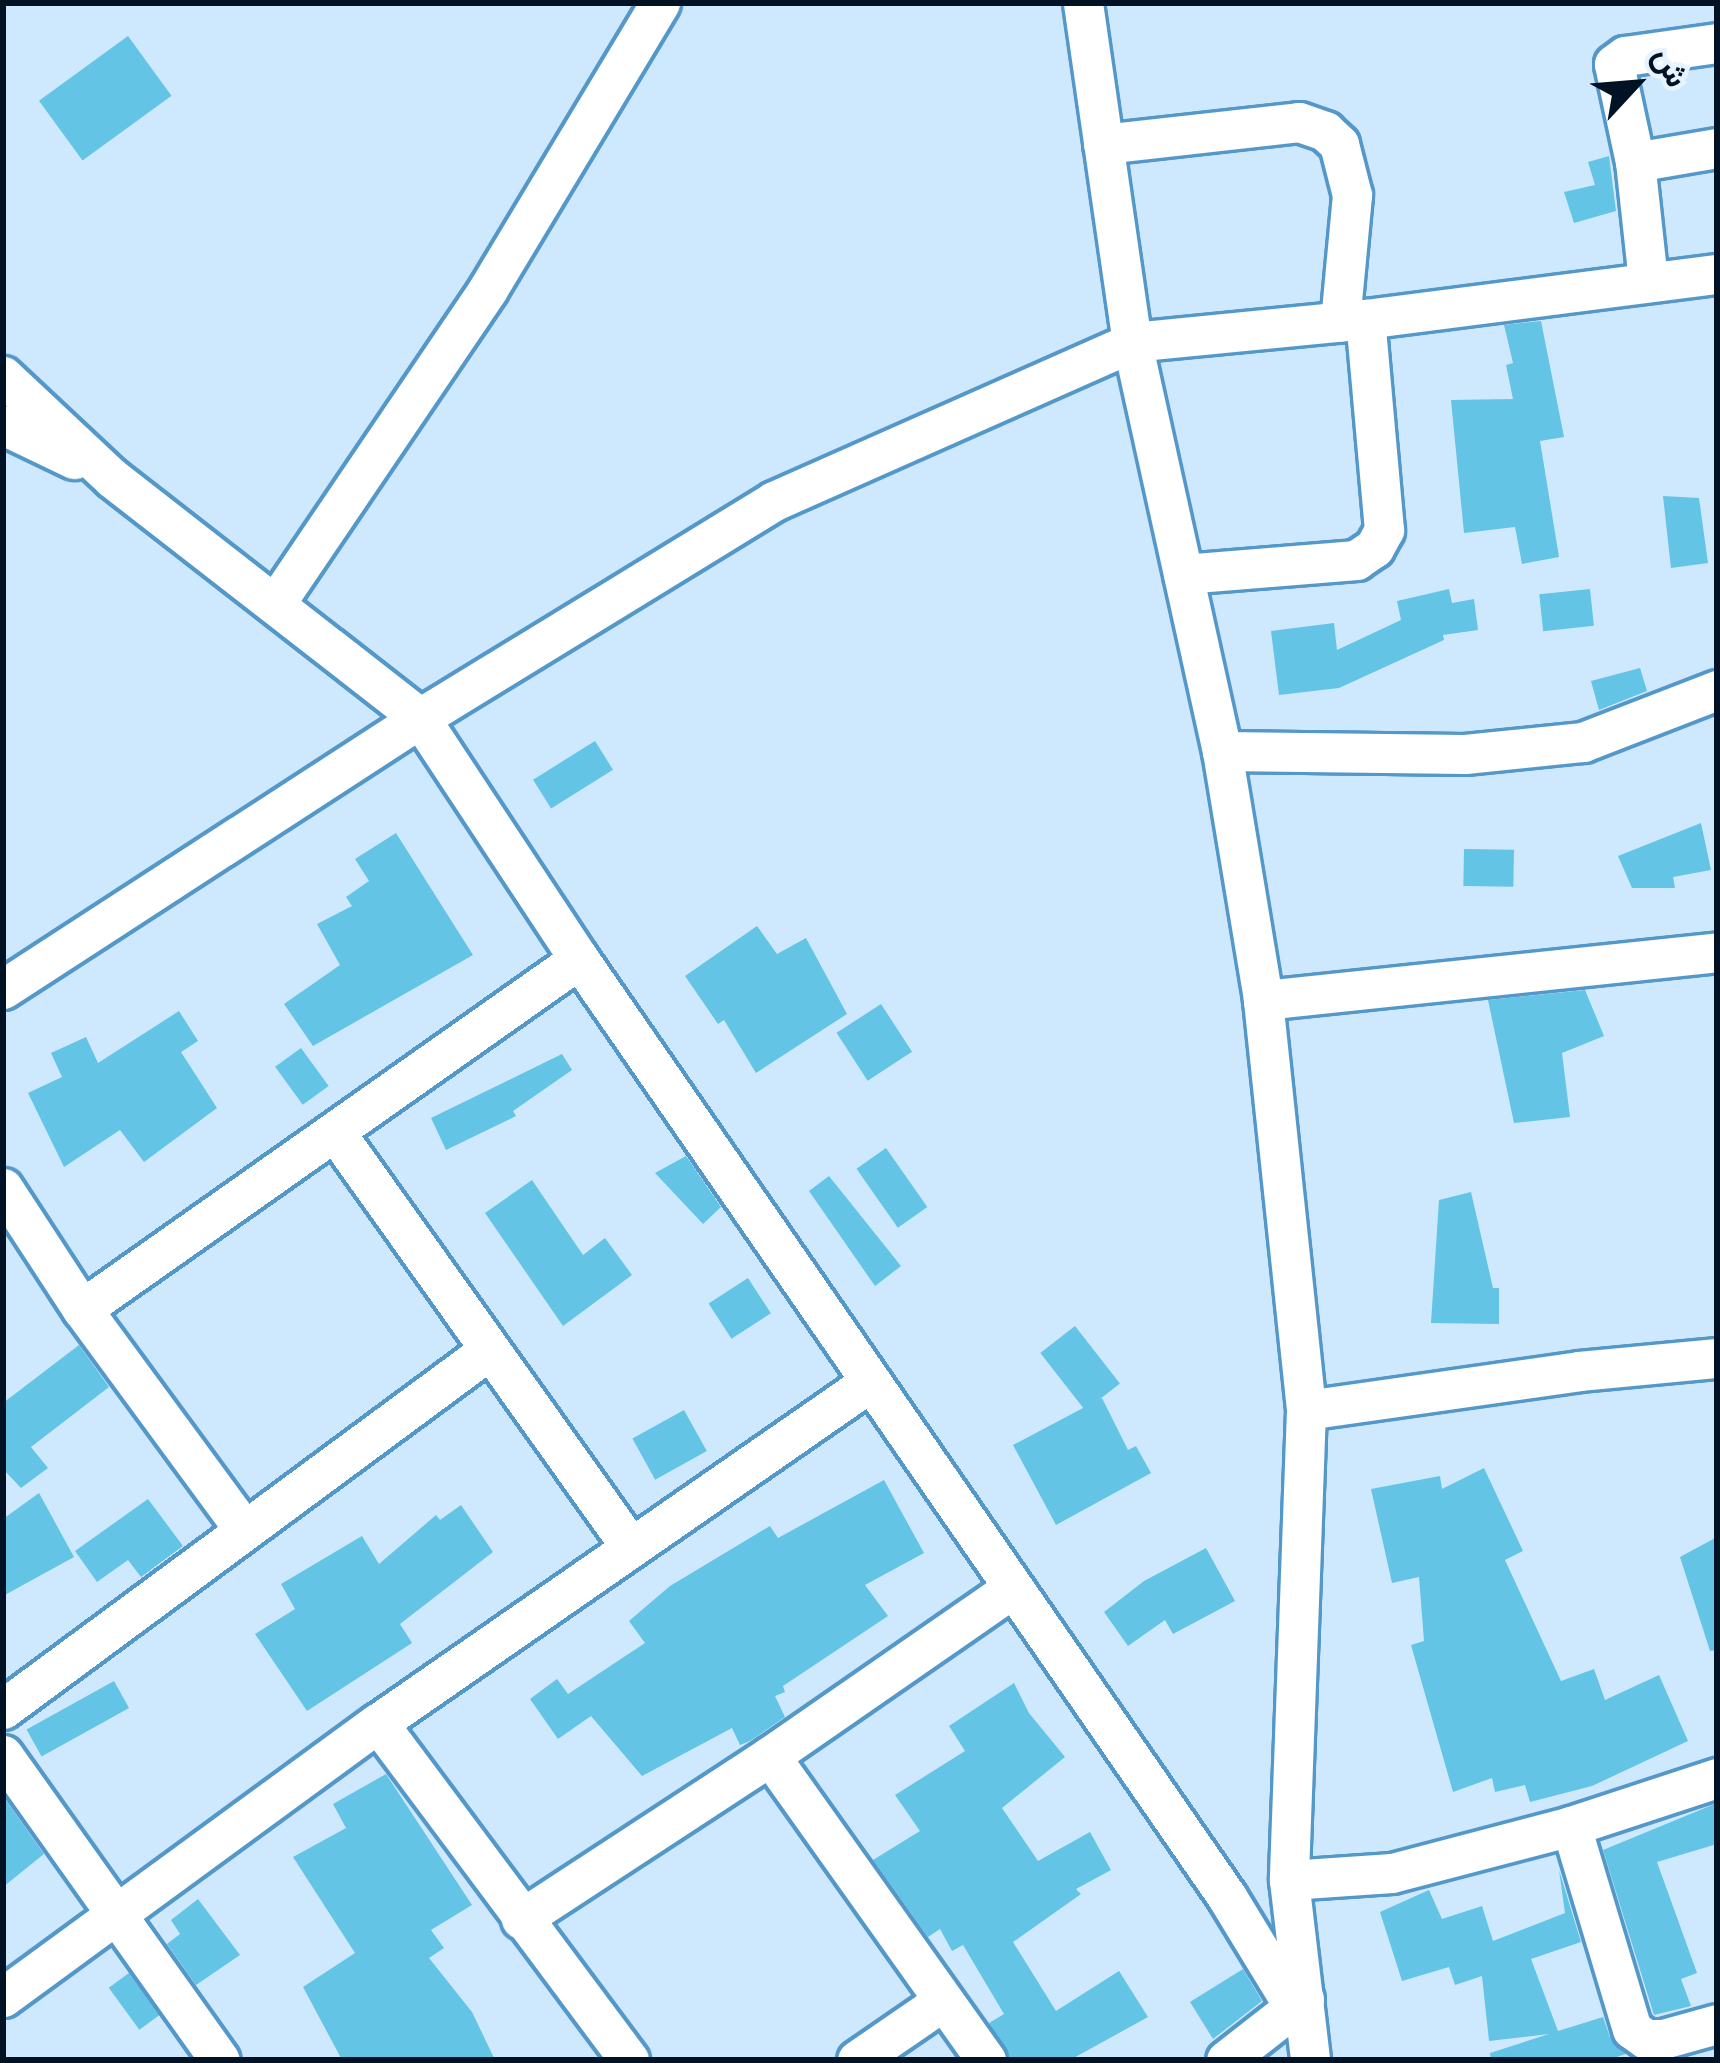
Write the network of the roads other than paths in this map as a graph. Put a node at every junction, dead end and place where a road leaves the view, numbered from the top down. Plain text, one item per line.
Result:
1 (660, 3) edge
2 (1096, 6) edge
3 (1717, 43) edge
4 (1103, 144) junction
5 (1717, 148) edge
6 (1635, 162) junction
7 (1717, 274) edge
8 (1648, 280) junction
9 (1353, 321) junction
10 (1132, 342) junction
11 (3, 376) edge
12 (3, 425) edge
13 (112, 478) junction
14 (1183, 574) junction
15 (275, 604) junction
16 (1717, 690) edge
17 (420, 718) junction
18 (1222, 751) junction
19 (1717, 952) edge
20 (579, 958) junction
21 (3, 989) edge
22 (1263, 1000) junction
23 (335, 1132) junction
24 (3, 1188) edge
25 (82, 1309) junction
26 (489, 1350) junction
27 (1717, 1358) edge
28 (871, 1382) junction
29 (1306, 1410) junction
30 (243, 1528) junction
31 (630, 1546) junction
32 (1011, 1589) junction
33 (3, 1709) edge
34 (378, 1723) junction
35 (3, 1755) edge
36 (770, 1756) junction
37 (1717, 1778) edge
38 (1571, 1826) junction
39 (1289, 1880) junction
40 (115, 1914) junction
41 (520, 1918) junction
42 (3, 1996) edge
43 (943, 2001) junction
44 (1299, 2003) junction
45 (1717, 2024) edge
46 (220, 2060) edge
47 (629, 2060) edge
48 (856, 2060) edge
49 (986, 2060) edge
50 (1226, 2060) edge
51 (1310, 2060) edge

1 - 15 street
2 - 4 street
3 - 6 street
4 - 9 street
4 - 10 street
5 - 6 street
6 - 8 street
7 - 8 street
8 - 9 street
9 - 10 street
9 - 14 street
10 - 14 street
10 - 17 street
11 - 13 street
12 - 13 street
13 - 15 street
14 - 18 street
15 - 17 street
16 - 18 street
17 - 20 street
17 - 21 street
18 - 22 street
19 - 22 street
20 - 23 street
20 - 28 street
22 - 29 street
23 - 25 street
23 - 26 street
24 - 25 street
25 - 30 street
26 - 30 street
26 - 31 street
27 - 29 street
28 - 31 street
28 - 32 street
29 - 39 street
30 - 33 street
31 - 34 street
32 - 36 street
32 - 44 street
34 - 40 street
34 - 41 street
35 - 40 street
36 - 41 street
36 - 43 street
37 - 38 street
38 - 39 street
38 - 45 street
39 - 44 street
40 - 42 street
40 - 46 street
41 - 47 street
43 - 48 street
43 - 49 street
44 - 50 street
44 - 51 street

